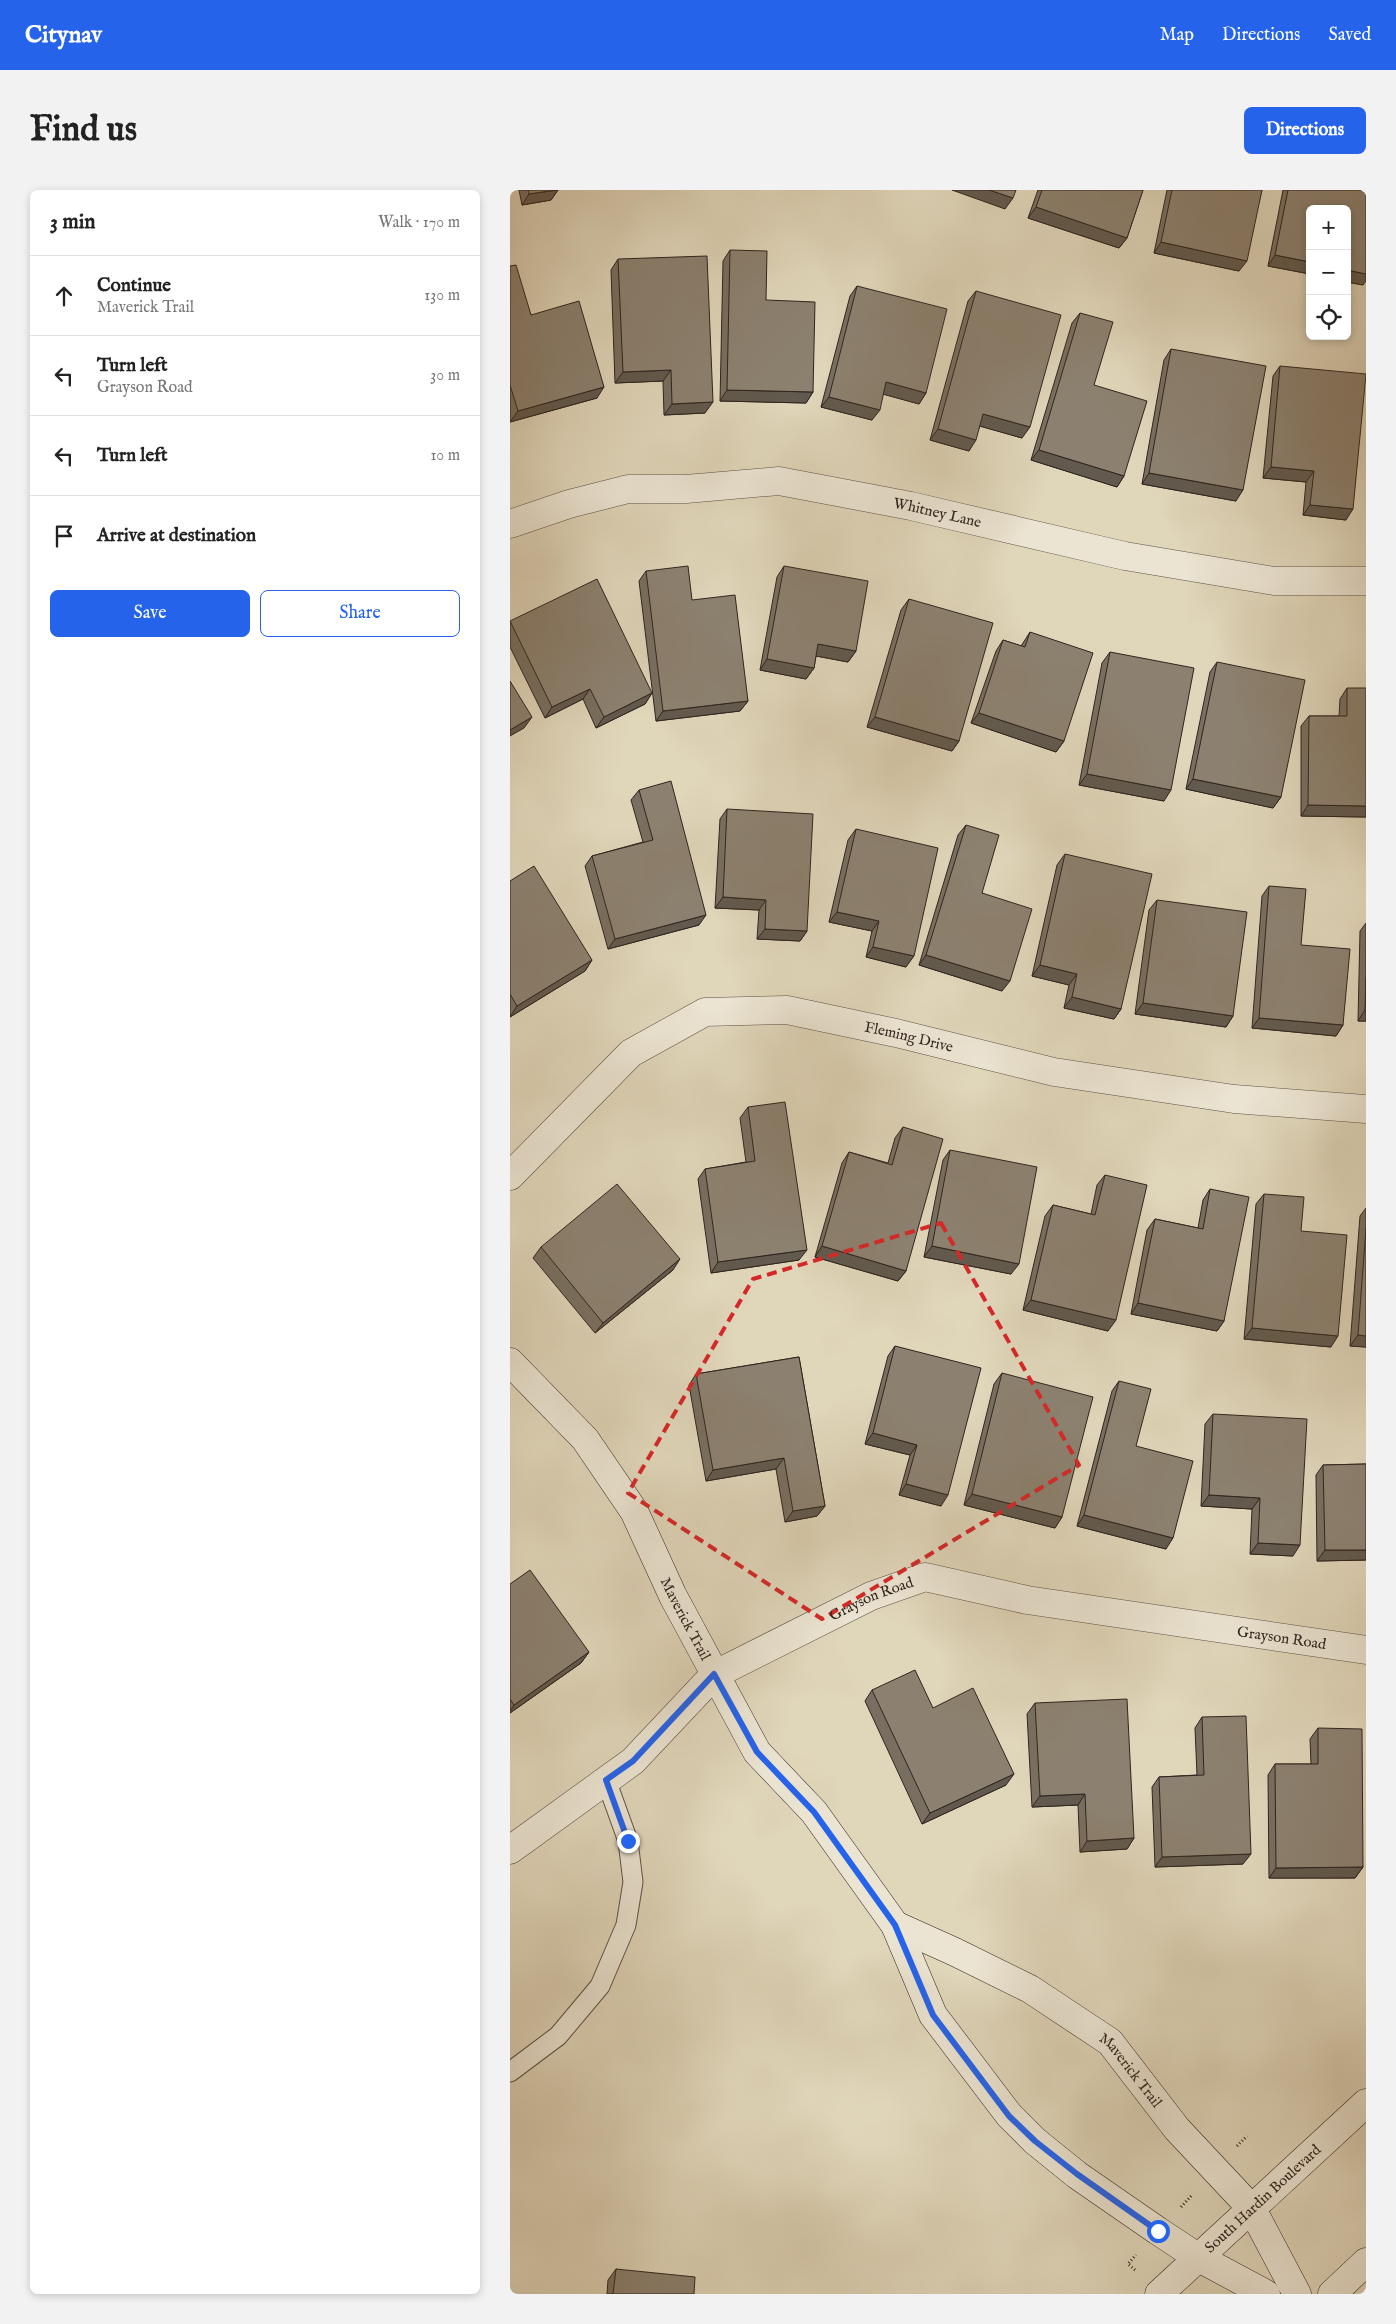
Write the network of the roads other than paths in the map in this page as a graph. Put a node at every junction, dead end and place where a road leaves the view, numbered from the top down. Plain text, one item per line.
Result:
1 (510, 524) edge
2 (1366, 581) edge
3 (1366, 1109) edge
4 (510, 1176) edge
5 (510, 1362) edge
6 (1366, 1650) edge
7 (714, 1674) junction
8 (606, 1780) junction
9 (510, 1850) edge
10 (895, 1925) junction
11 (510, 2072) edge
12 (1366, 2104) edge
13 (1252, 2209) junction
14 (1199, 2258) junction
15 (1366, 2262) edge
16 (1160, 2294) edge
17 (1266, 2294) edge
18 (1297, 2294) edge
19 (1332, 2294) edge

1 - 2 street, Whitney Lane
3 - 4 street, Fleming Drive
5 - 7 street, Maverick Trail
6 - 7 street, Grayson Road
7 - 8 street, Grayson Road
7 - 10 street, Maverick Trail
8 - 9 street, Grayson Road
8 - 11 lane
10 - 13 street, Maverick Trail
10 - 14 street, Maverick Trail
12 - 13 street, South Hardin Boulevard
13 - 14 street, South Hardin Boulevard
13 - 18 street, Maverick Trail
14 - 16 street, South Hardin Boulevard
14 - 17 street, Maverick Trail
15 - 19 street

